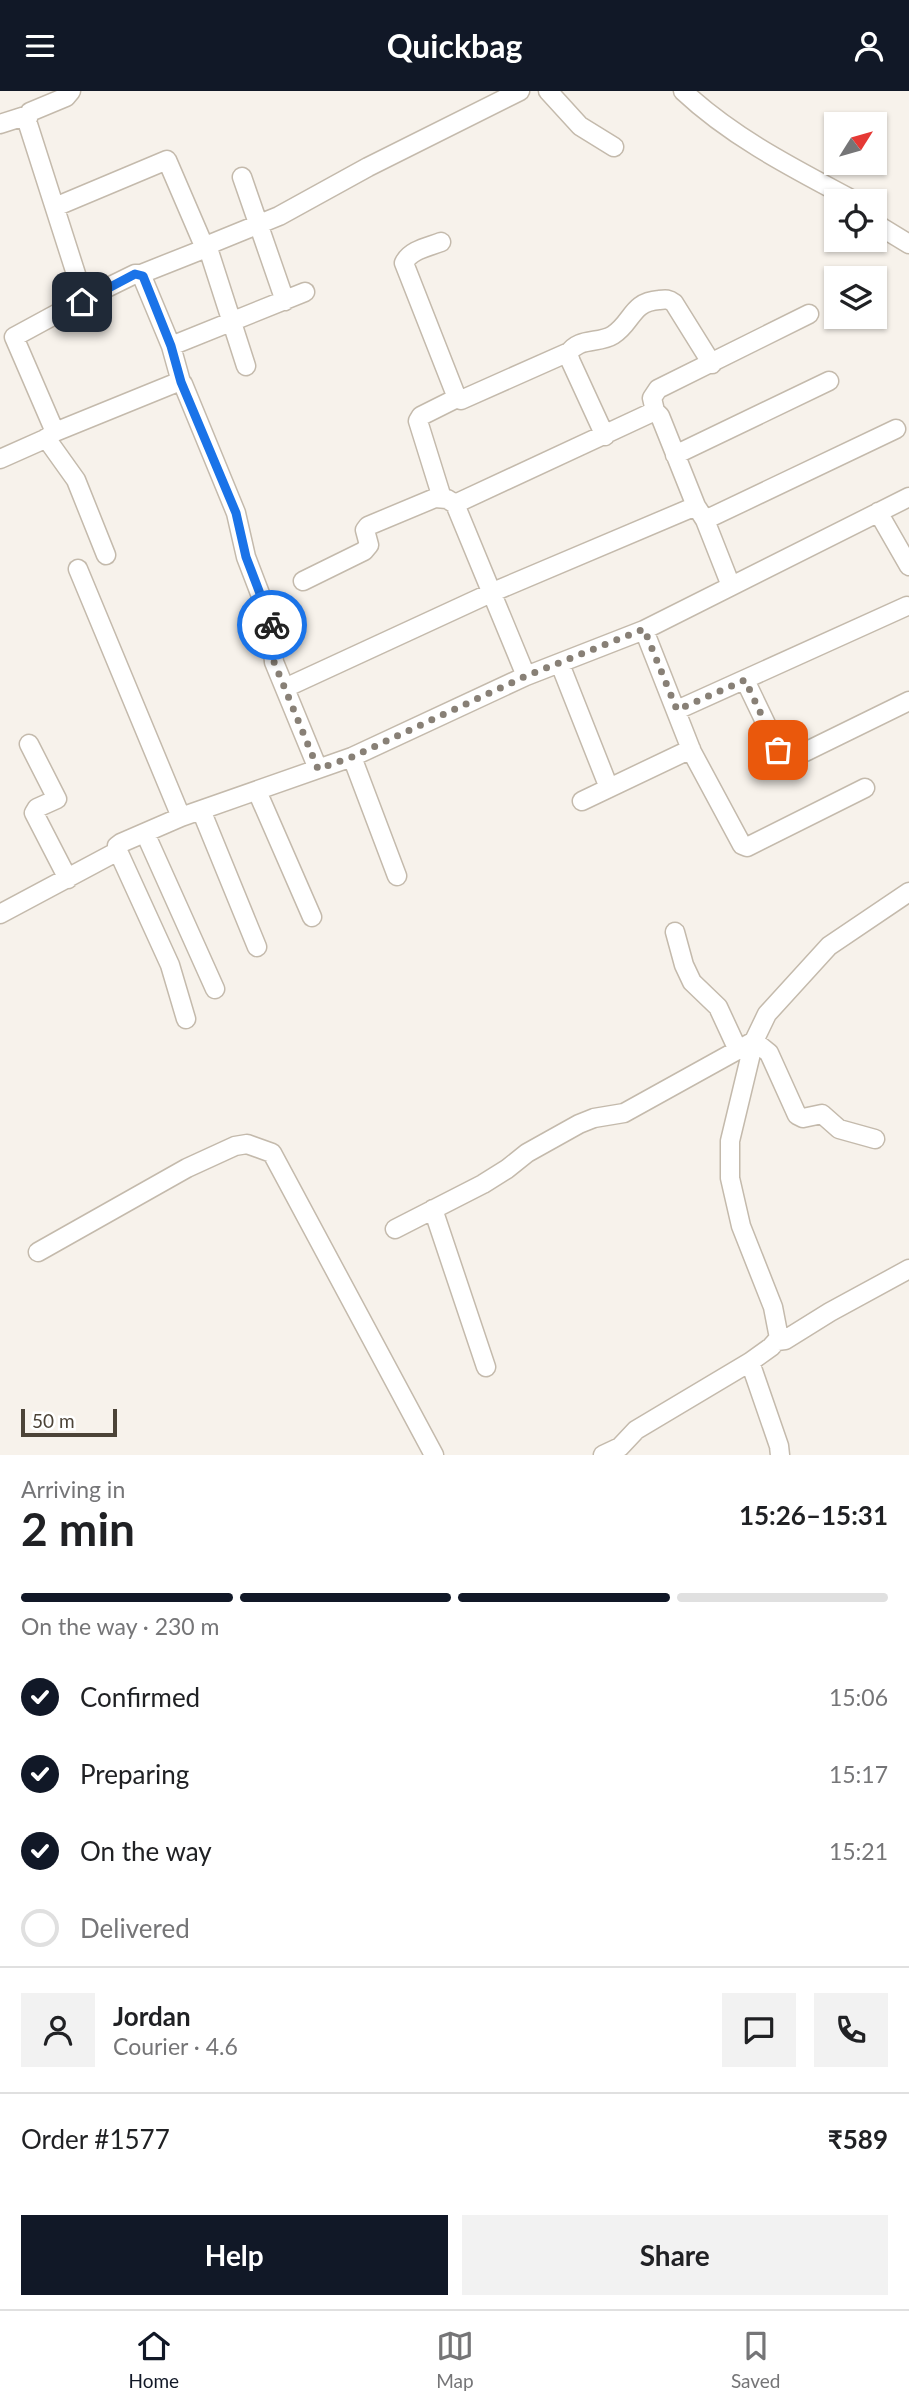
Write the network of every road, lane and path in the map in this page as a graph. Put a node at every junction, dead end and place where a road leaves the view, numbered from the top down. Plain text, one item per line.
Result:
1 (72, 91) edge
2 (520, 91) edge
3 (548, 91) edge
4 (691, 93) edge
5 (28, 115) junction
6 (0, 124) edge
7 (614, 147) dead end
8 (242, 177) dead end
9 (833, 189) edge
10 (55, 207) junction
11 (887, 218) edge
12 (258, 224) junction
13 (909, 230) edge
14 (887, 231) edge
15 (441, 242) dead end
16 (909, 244) edge
17 (205, 246) junction
18 (141, 274) junction
19 (305, 292) dead end
20 (84, 299) junction
21 (285, 301) junction
22 (809, 314) dead end
23 (232, 320) junction
24 (7, 340) edge
25 (171, 346) junction
26 (569, 352) junction
27 (712, 364) junction
28 (246, 366) dead end
29 (829, 381) dead end
30 (181, 382) junction
31 (457, 398) junction
32 (655, 411) junction
33 (896, 429) dead end
34 (51, 435) junction
35 (605, 436) junction
36 (675, 455) junction
37 (0, 459) edge
38 (909, 498) edge
39 (449, 501) junction
40 (878, 512) junction
41 (700, 513) junction
42 (106, 555) dead end
43 (909, 566) edge
44 (78, 569) dead end
45 (303, 581) dead end
46 (731, 586) junction
47 (493, 592) junction
48 (908, 606) edge
49 (644, 629) junction
50 (560, 664) junction
51 (526, 676) junction
52 (745, 680) junction
53 (285, 688) junction
54 (909, 701) edge
55 (677, 710) junction
56 (29, 744) dead end
57 (691, 749) junction
58 (352, 757) junction
59 (318, 769) junction
60 (864, 787) dead end
61 (609, 788) junction
62 (257, 791) junction
63 (582, 801) dead end
64 (201, 810) junction
65 (181, 817) junction
66 (145, 833) junction
67 (118, 851) junction
68 (397, 876) dead end
69 (68, 879) junction
70 (909, 893) edge
71 (0, 914) edge
72 (312, 917) dead end
73 (675, 932) dead end
74 (257, 947) dead end
75 (215, 989) dead end
76 (186, 1019) dead end
77 (745, 1045) junction
78 (875, 1139) dead end
79 (433, 1209) junction
80 (395, 1229) dead end
81 (38, 1252) dead end
82 (909, 1269) edge
83 (777, 1341) junction
84 (750, 1362) junction
85 (486, 1367) dead end
86 (435, 1455) edge
87 (603, 1455) edge
88 (780, 1455) edge

1 - 5 street
2 - 12 street
3 - 7 street
4 - 9 street
5 - 6 street
5 - 10 street
8 - 12 street
10 - 17 street
10 - 20 street
11 - 13 street
12 - 17 street
12 - 21 street
14 - 16 street
15 - 31 street
17 - 18 street
17 - 23 street
18 - 20 street
18 - 25 street
19 - 21 street
20 - 24 street
21 - 23 street
22 - 27 street
23 - 25 street
23 - 28 street
24 - 34 street
25 - 30 street
26 - 27 street
26 - 31 street
26 - 35 street
27 - 32 street
29 - 36 street
30 - 34 street
30 - 53 street
31 - 39 street
32 - 35 street
32 - 36 street
33 - 41 street
34 - 37 street
34 - 42 street
35 - 39 street
36 - 41 street
38 - 40 street
39 - 45 street
39 - 47 street
40 - 43 street
40 - 46 street
41 - 46 street
41 - 47 street
44 - 65 street
46 - 49 street
47 - 51 street
47 - 53 street
48 - 52 street
49 - 50 street
49 - 55 street
50 - 51 street
50 - 61 street
51 - 58 street
52 - 54 street
52 - 55 street
53 - 59 street
55 - 57 street
56 - 69 street
57 - 60 street
57 - 61 street
58 - 59 street
58 - 68 street
59 - 62 street
61 - 63 street
62 - 64 street
62 - 72 street
64 - 65 street
64 - 74 street
65 - 66 street
66 - 67 street
66 - 75 street
67 - 69 street
67 - 76 street
69 - 71 street
70 - 77 street
73 - 77 street
77 - 78 street
77 - 79 street
77 - 83 street
79 - 80 street
79 - 85 street
81 - 86 street
82 - 83 street
83 - 84 street
84 - 87 street
84 - 88 street

